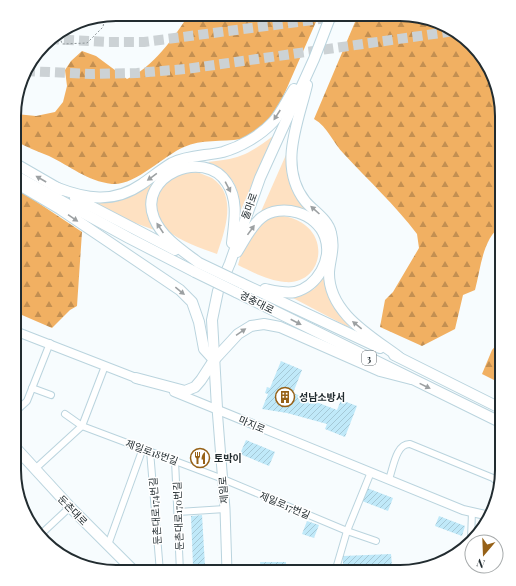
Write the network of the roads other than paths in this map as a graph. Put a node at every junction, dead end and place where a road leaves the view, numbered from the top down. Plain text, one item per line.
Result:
1 (329, 21) edge
2 (314, 59) junction
3 (21, 167) edge
4 (21, 179) edge
5 (21, 186) edge
6 (55, 187) junction
7 (230, 263) junction
8 (197, 267) junction
9 (239, 287) junction
10 (21, 333) edge
11 (50, 343) junction
12 (399, 357) junction
13 (214, 360) junction
14 (105, 366) junction
15 (136, 378) junction
16 (411, 379) junction
17 (32, 388) junction
18 (51, 395) dead end
19 (495, 405) edge
20 (21, 406) edge
21 (217, 408) junction
22 (65, 414) dead end
23 (495, 420) edge
24 (82, 426) junction
25 (143, 448) junction
26 (150, 451) junction
27 (21, 454) edge
28 (176, 460) junction
29 (35, 469) junction
30 (371, 472) junction
31 (223, 479) junction
32 (389, 479) junction
33 (494, 480) edge
34 (70, 507) junction
35 (225, 509) junction
36 (178, 512) junction
37 (472, 512) junction
38 (484, 515) edge
39 (44, 531) edge
40 (346, 531) junction
41 (472, 531) edge
42 (376, 541) dead end
43 (108, 545) junction
44 (128, 565) edge
45 (159, 565) edge
46 (180, 565) edge
47 (227, 565) edge
48 (337, 565) edge

1 - 2 main road, 돌마로
2 -> 6 main road
2 - 7 main road, 돌마로
12 -> 2 main road
6 -> 3 main road, 경충대로 / 3
4 - 8 main road, 경충대로 / 3
5 -> 13 main road
6 - 8 main road, 경충대로 / 3
8 -> 7 main road
7 -> 9 main road
7 - 13 main road, 돌마로
8 - 9 main road, 경충대로 / 3, bridge
9 - 12 main road, 경충대로 / 3
9 -> 16 main road, 경충대로 / 3
10 - 11 street, 마지로
11 - 14 street, 마지로
11 - 17 street
12 - 19 main road, 경충대로 / 3
13 - 15 main road
13 -> 16 main road
13 - 21 main road, 돌마로
14 - 15 street, 마지로
14 - 24 street
15 - 21 street, 마지로
16 -> 23 main road, 경충대로 / 3
17 - 18 street
17 - 20 street
21 - 30 street, 마지로
21 - 31 main road, 제일로
22 - 24 street, 제일로18번길
24 - 25 street, 제일로18번길
24 - 29 street
25 - 26 street, 제일로18번길
25 - 43 street
26 - 28 street, 제일로18번길
26 - 45 street, 둔촌대로174번길
27 - 29 main road, 둔촌대로
28 - 31 street, 제일로18번길
28 - 36 street, 둔촌대로170번길
29 - 34 main road, 둔촌대로
30 - 32 street, 마지로
30 - 40 street
31 - 35 main road, 제일로
31 - 40 street, 제일로17번길
32 - 33 street
32 - 37 street, 마지로
34 - 39 street
34 - 43 main road, 둔촌대로
35 - 36 street
35 - 47 main road, 제일로
36 - 46 street, 둔촌대로170번길
37 - 38 street, 마지로
37 - 41 street
40 - 42 street, 제일로17번길
40 - 48 street
43 - 44 main road, 둔촌대로

